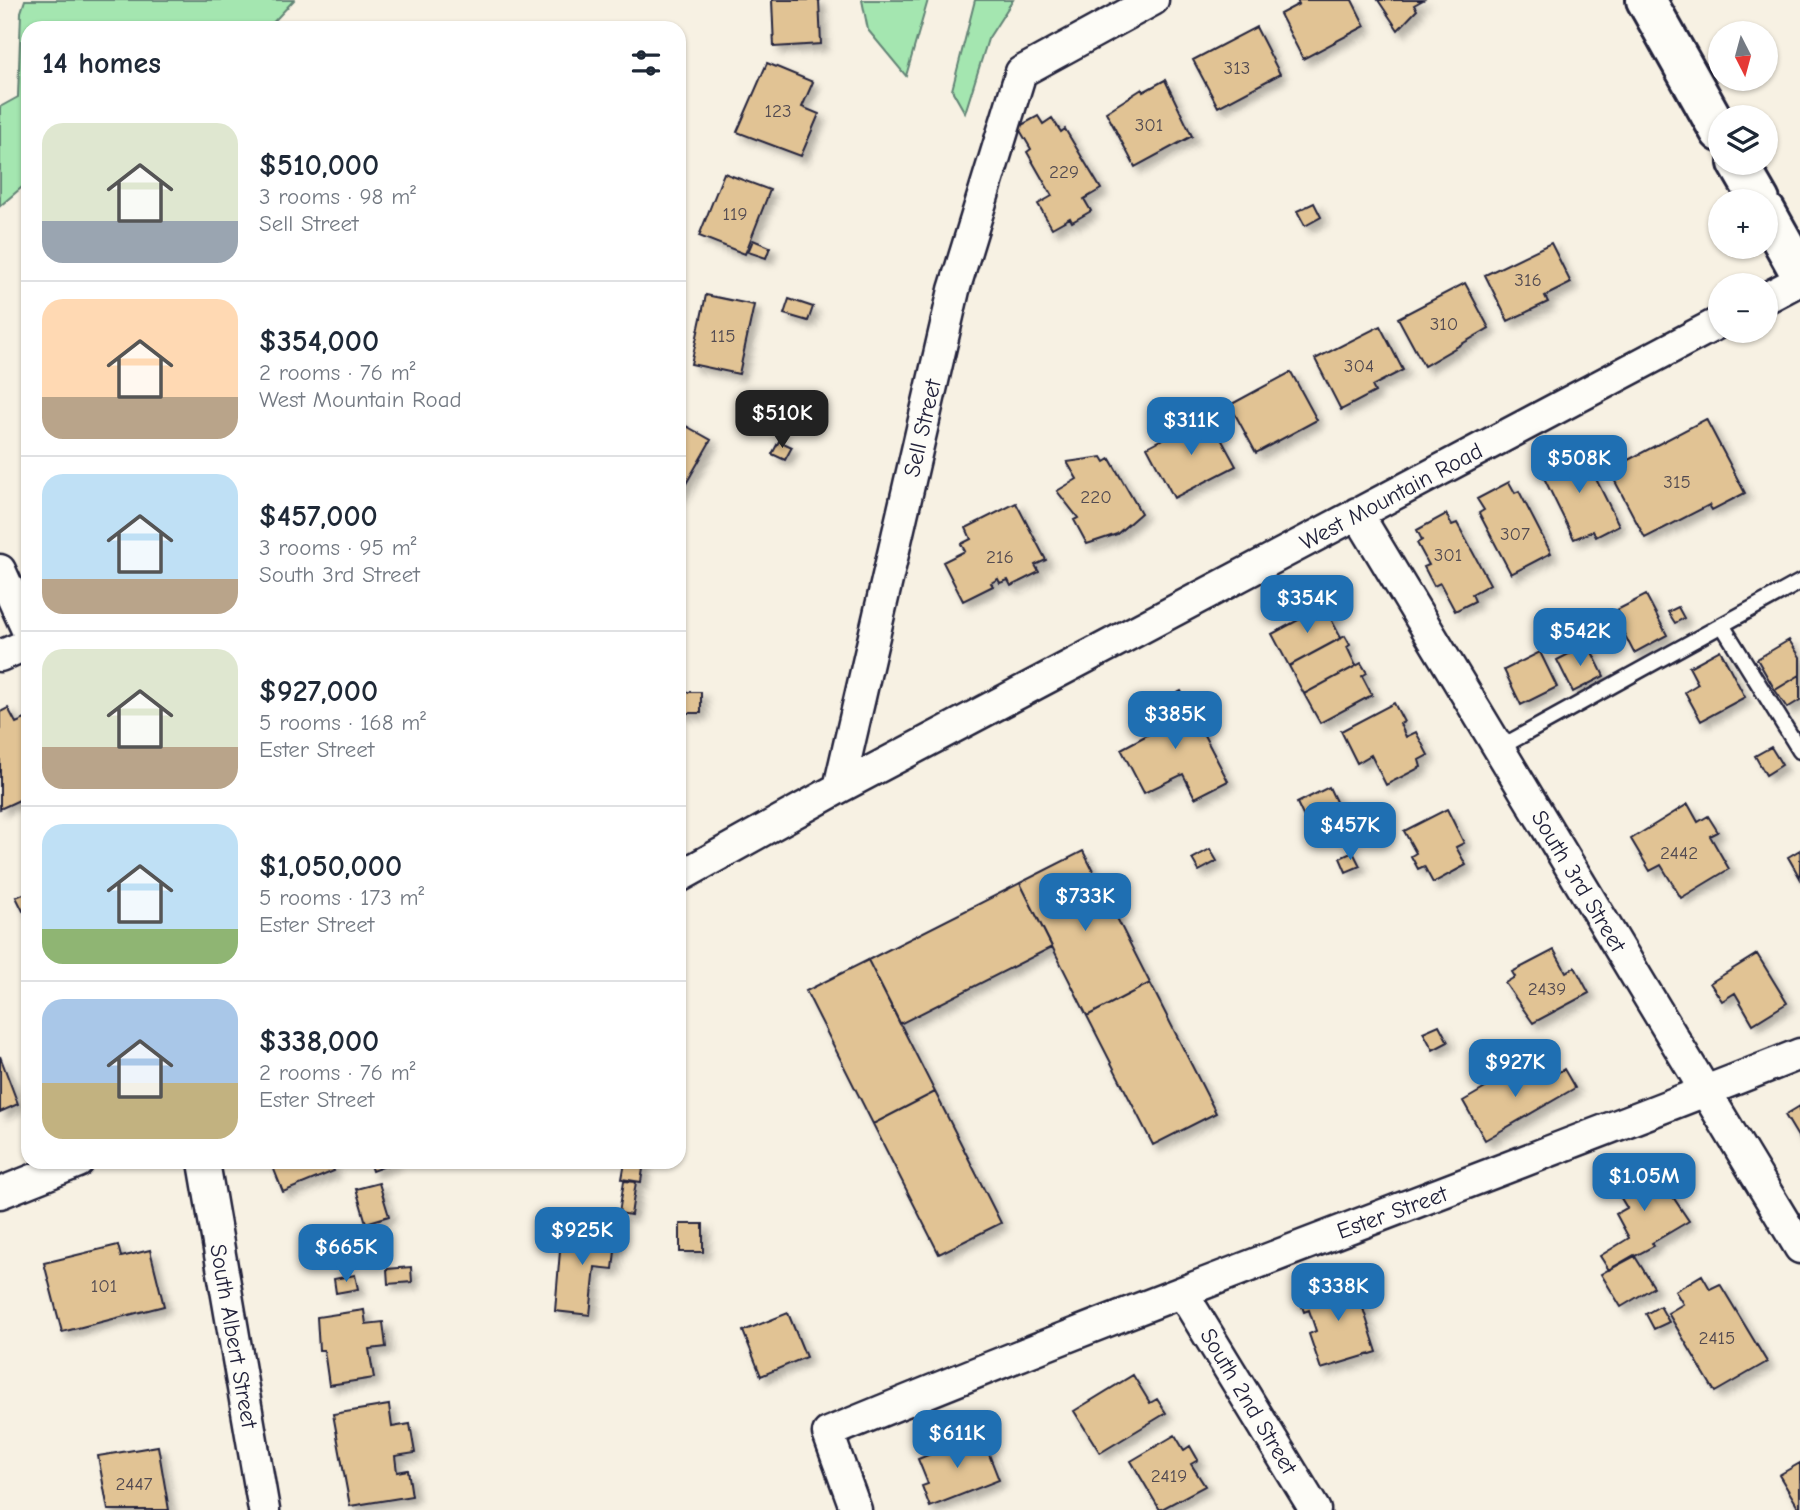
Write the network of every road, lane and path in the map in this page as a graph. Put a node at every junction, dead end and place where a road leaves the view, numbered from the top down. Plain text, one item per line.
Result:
1 (1153, 0) edge
2 (1646, 0) edge
3 (1708, 111) edge
4 (1778, 234) edge
5 (1800, 273) edge
6 (1800, 280) edge
7 (1778, 292) edge
8 (1708, 328) edge
9 (1357, 513) junction
10 (0, 570) edge
11 (1800, 582) edge
12 (21, 616) edge
13 (1721, 625) junction
14 (21, 647) edge
15 (0, 656) edge
16 (1499, 748) junction
17 (1800, 751) edge
18 (839, 788) junction
19 (686, 873) edge
20 (1800, 1054) edge
21 (1706, 1091) junction
22 (61, 1169) edge
23 (205, 1169) edge
24 (0, 1194) edge
25 (1800, 1248) edge
26 (1182, 1292) junction
27 (264, 1510) edge
28 (856, 1510) edge
29 (1315, 1510) edge

1 - 18 street, Sell Street
2 - 3 main road
4 - 5 main road
6 - 7 street
8 - 9 street, West Mountain Road
9 - 16 street, South 3rd Street
9 - 18 street, West Mountain Road
10 - 12 street
11 - 13 lane
13 - 16 lane
13 - 17 lane
14 - 15 street
16 - 21 street, South 3rd Street
18 - 19 street, West Mountain Road
20 - 21 street, Ester Street
21 - 25 street, South 3rd Street
21 - 26 street, Ester Street
22 - 24 street
23 - 27 street, South Albert Street
26 - 28 street, Ester Street
26 - 29 street, South 2nd Street

